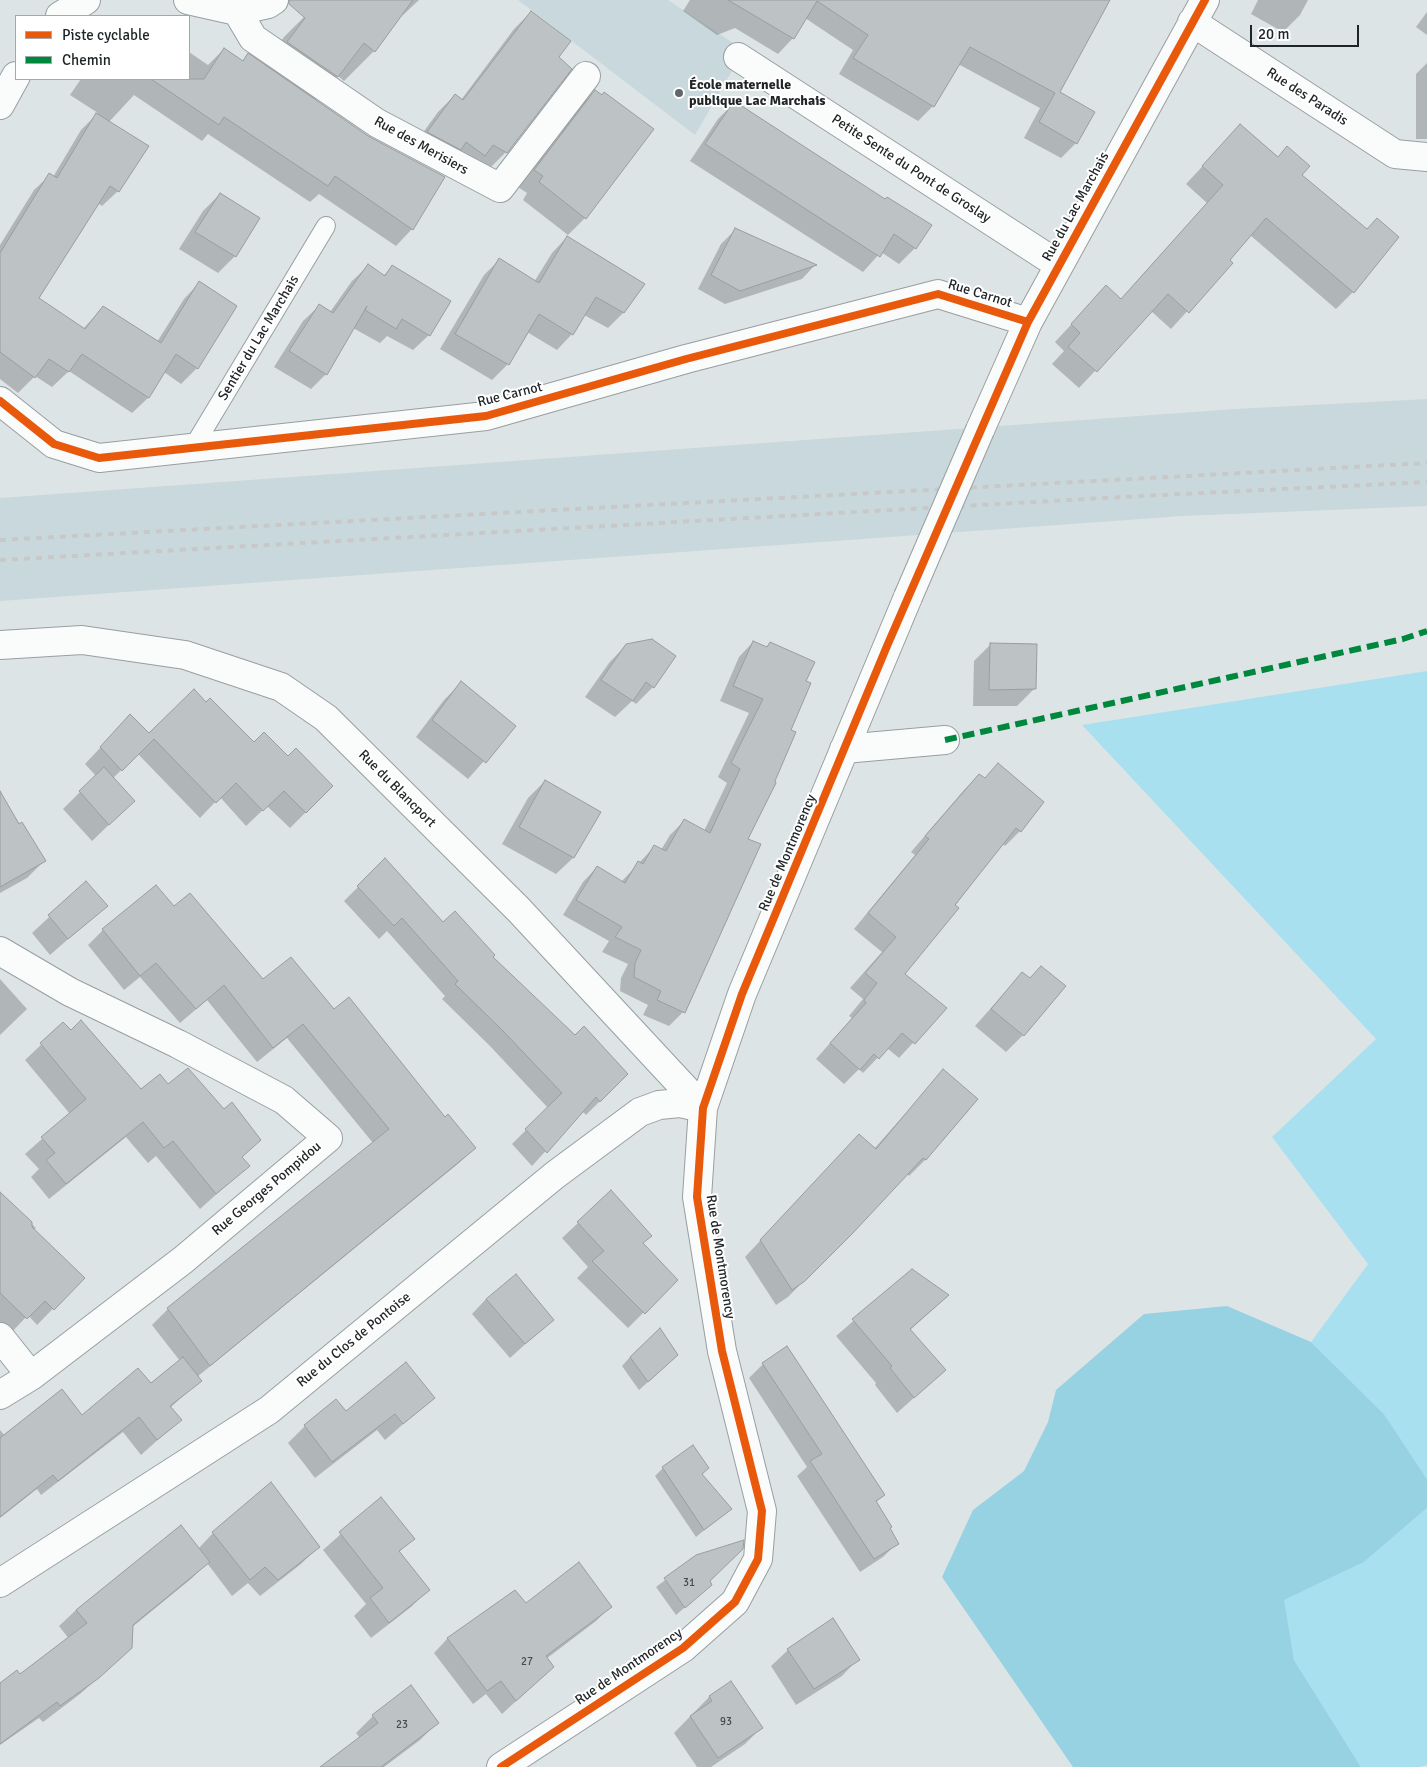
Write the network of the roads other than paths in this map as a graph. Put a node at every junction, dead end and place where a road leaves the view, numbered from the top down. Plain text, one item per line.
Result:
1 (86, 0) edge
2 (188, 0) edge
3 (274, 0) edge
4 (237, 11) junction
5 (1198, 11) edge
6 (62, 15) edge
7 (738, 57) dead end
8 (586, 76) dead end
9 (15, 78) edge
10 (0, 106) edge
11 (1427, 158) edge
12 (326, 226) dead end
13 (1059, 265) junction
14 (1028, 322) junction
15 (0, 401) edge
16 (192, 449) junction
17 (908, 597) joint
18 (0, 644) edge
19 (945, 740) dead end
20 (844, 749) junction
21 (0, 951) edge
22 (703, 1108) junction
23 (0, 1337) edge
24 (31, 1376) junction
25 (0, 1395) edge
26 (0, 1583) edge
27 (514, 1763) edge

1 - 6 street
2 - 4 street
3 - 4 street
4 - 8 street, Rue des Merisiers
5 - 11 street, Rue des Paradis
5 - 13 street, Rue du Lac Marchais
7 - 13 street, Petite Sente du Pont de Groslay
9 - 10 street
12 - 16 lane, Sentier du Lac Marchais
13 - 14 street, Rue du Lac Marchais
14 - 16 street, Rue Carnot
14 - 17 street, Rue du Lac Marchais, bridge
15 - 16 street, Rue Carnot
17 - 20 street, Rue de Montmorency
18 - 22 street, Rue du Blancport
19 - 20 street
20 - 22 street, Rue de Montmorency
21 - 24 street, Rue Georges Pompidou
22 - 26 street, Rue du Clos de Pontoise
22 - 27 street, Rue de Montmorency
23 - 24 street
24 - 25 street, Rue Georges Pompidou

